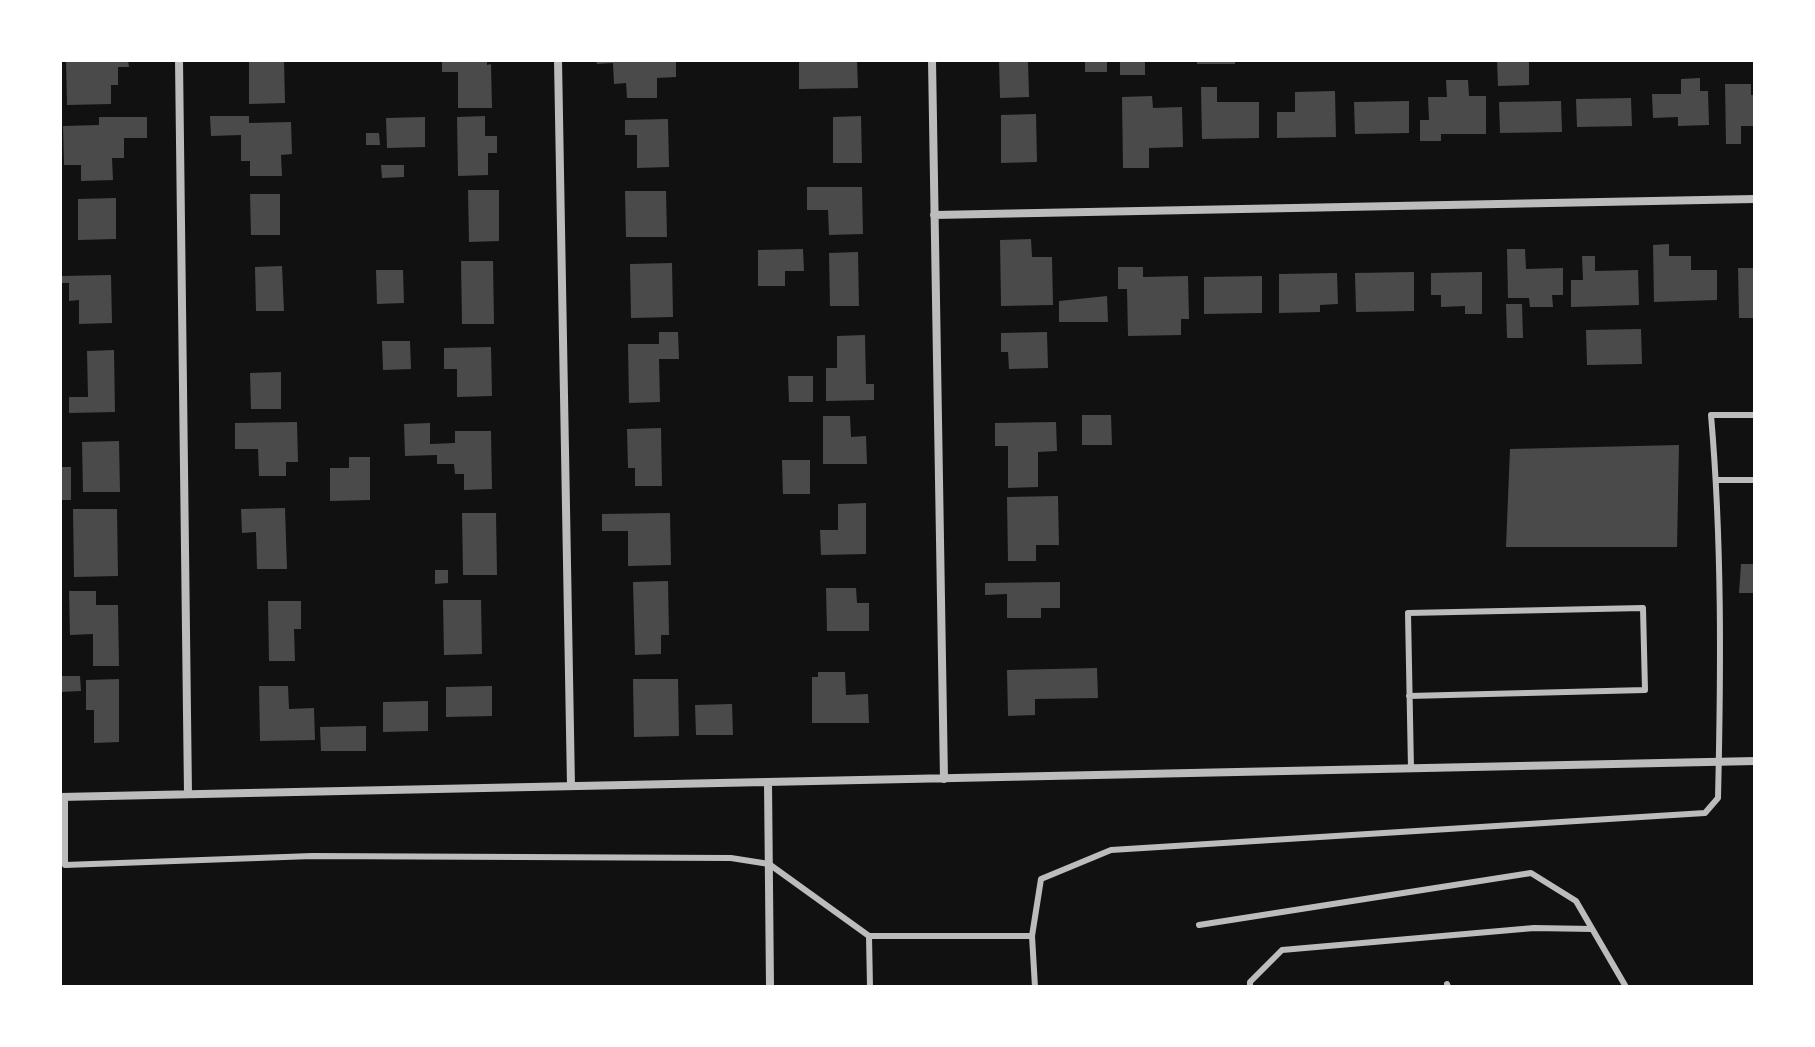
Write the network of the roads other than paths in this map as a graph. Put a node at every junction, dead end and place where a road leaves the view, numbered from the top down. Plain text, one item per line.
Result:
1 (179, 60) edge
2 (558, 60) edge
3 (932, 60) edge
4 (1755, 199) edge
5 (934, 215) junction
6 (1755, 415) edge
7 (1716, 480) junction
8 (1755, 480) edge
9 (1409, 696) junction
10 (1755, 761) edge
11 (1719, 762) junction
12 (1411, 769) junction
13 (944, 779) junction
14 (768, 782) junction
15 (571, 786) junction
16 (188, 794) junction
17 (63, 797) edge
18 (769, 864) junction
19 (1199, 925) dead end
20 (1592, 929) junction
21 (869, 936) junction
22 (1032, 936) junction
23 (770, 987) edge
24 (870, 987) edge
25 (1035, 987) edge
26 (1250, 987) edge
27 (1626, 987) edge

1 - 16 street
2 - 15 street
3 - 5 street
4 - 5 street
5 - 13 street
6 - 7 lane
7 - 8 lane
7 - 11 lane
9 - 9 lane
9 - 12 lane
10 - 11 street
11 - 12 street
11 - 22 lane
12 - 13 street
13 - 14 street
14 - 15 street
14 - 18 street
15 - 16 street
16 - 17 street
17 - 18 lane
18 - 21 lane
18 - 23 street
19 - 20 lane
20 - 26 lane
20 - 27 lane
21 - 22 lane
21 - 24 lane
22 - 25 lane

